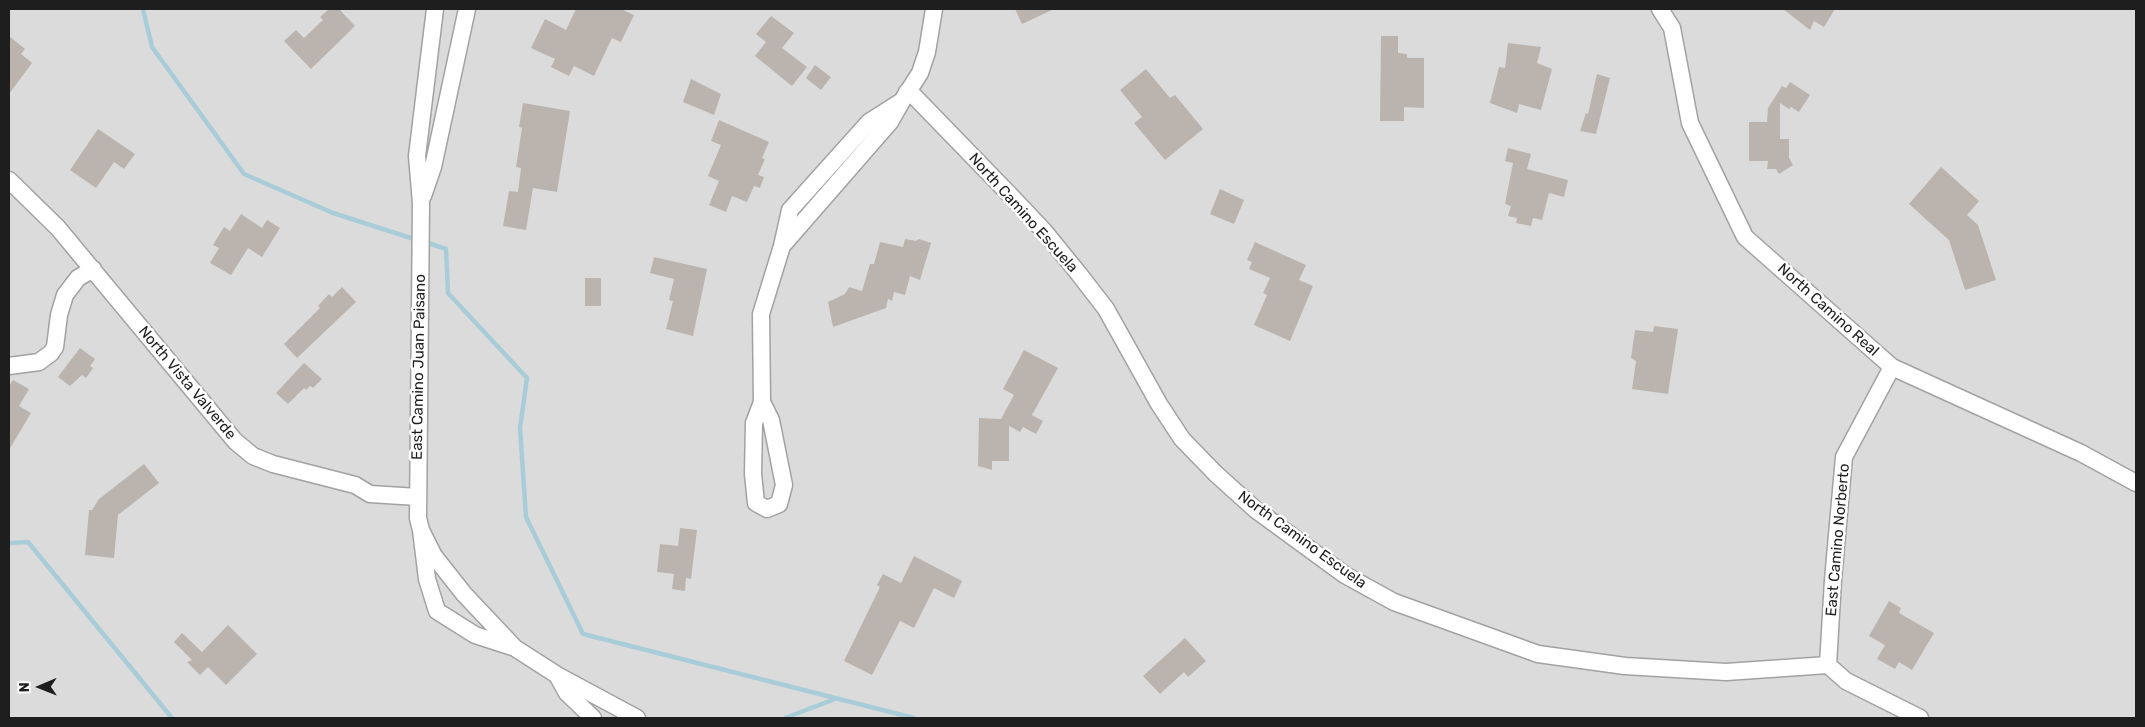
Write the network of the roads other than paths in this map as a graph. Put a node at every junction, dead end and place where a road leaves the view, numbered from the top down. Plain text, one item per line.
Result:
1 (435, 9) edge
2 (467, 9) edge
3 (934, 9) edge
4 (1660, 9) edge
5 (904, 97) junction
6 (9, 180) edge
7 (421, 203) junction
8 (93, 268) junction
9 (9, 366) edge
10 (1892, 367) junction
11 (762, 402) junction
12 (2136, 483) edge
13 (418, 497) junction
14 (421, 530) junction
15 (516, 648) junction
16 (1828, 665) junction
17 (557, 675) junction
18 (594, 718) edge
19 (637, 718) edge
20 (1920, 718) edge

1 - 7 street, East Camino Juan Paisano
2 - 7 street, East Camino Juan Paisano
3 - 5 street
4 - 10 street, North Camino Real
5 - 11 street
5 - 16 street, North Camino Escuela
6 - 8 street, North Vista Valverde
7 - 13 street, East Camino Juan Paisano
8 - 9 street
8 - 13 street, North Vista Valverde
10 - 12 street, North Camino Real
10 - 16 street, East Camino Norberto
11 - 11 street
13 - 14 street, East Camino Juan Paisano
14 - 15 street, East Camino Juan Paisano
14 - 15 street, East Camino Juan Paisano
15 - 17 street, East Camino Juan Paisano
16 - 20 street
17 - 18 street
17 - 19 street, East Camino Juan Paisano

